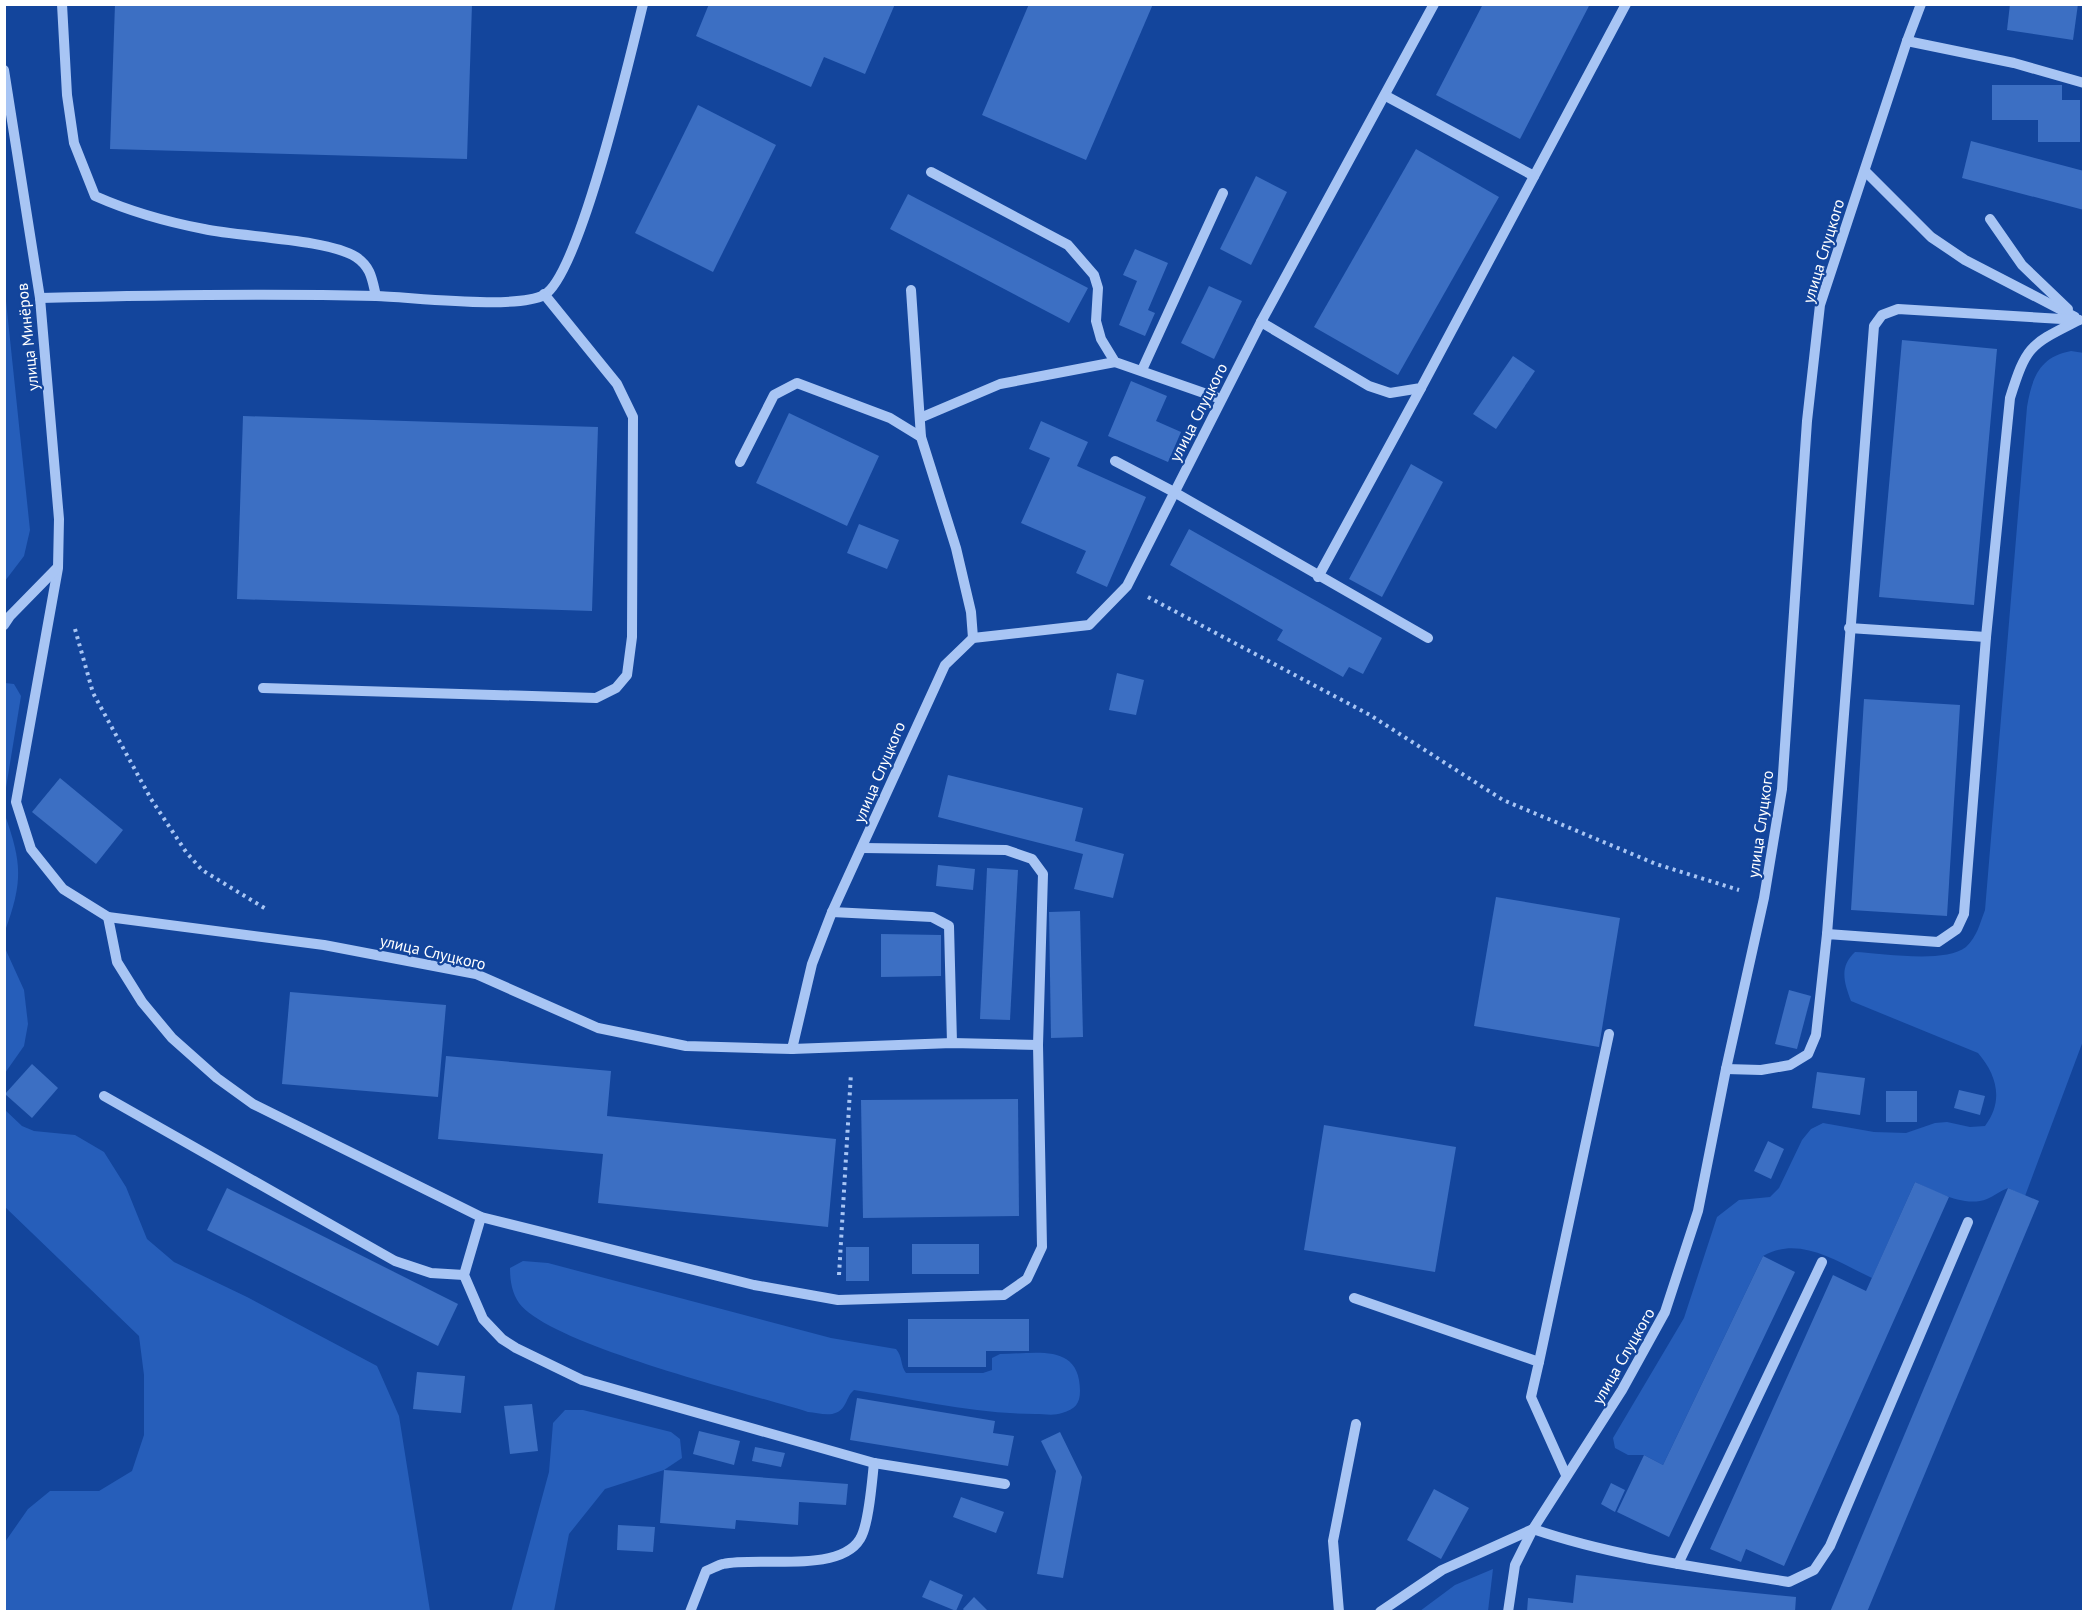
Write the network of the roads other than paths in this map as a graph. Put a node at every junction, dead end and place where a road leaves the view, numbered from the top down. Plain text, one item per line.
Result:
1 (62, 4) edge
2 (643, 4) edge
3 (1434, 4) edge
4 (1626, 4) edge
5 (1922, 4) edge
6 (1907, 41) junction
7 (4, 70) edge
8 (2084, 83) edge
9 (1386, 96) junction
10 (1865, 171) junction
11 (931, 172) dead end
12 (1534, 176) junction
13 (1223, 193) dead end
14 (1990, 219) dead end
15 (911, 290) dead end
16 (544, 294) junction
17 (376, 296) junction
18 (40, 298) junction
19 (2081, 319) edge
20 (1261, 322) junction
21 (1115, 362) junction
22 (1142, 370) junction
23 (1421, 388) junction
24 (1221, 399) junction
25 (920, 417) junction
26 (921, 437) junction
27 (1115, 461) dead end
28 (741, 462) dead end
29 (1174, 492) junction
30 (58, 568) junction
31 (1318, 577) junction
32 (4, 626) edge
33 (1849, 628) junction
34 (973, 638) junction
35 (1428, 638) dead end
36 (1986, 638) junction
37 (263, 688) dead end
38 (863, 848) junction
39 (832, 912) junction
40 (108, 916) junction
41 (1827, 934) junction
42 (1609, 1034) dead end
43 (952, 1043) junction
44 (1038, 1046) junction
45 (792, 1049) junction
46 (1726, 1069) junction
47 (104, 1096) dead end
48 (481, 1217) junction
49 (1968, 1222) dead end
50 (1822, 1262) dead end
51 (464, 1275) junction
52 (1354, 1298) dead end
53 (1539, 1362) junction
54 (1356, 1424) dead end
55 (874, 1463) junction
56 (1566, 1475) junction
57 (1005, 1484) dead end
58 (1533, 1529) junction
59 (1678, 1564) junction
60 (690, 1611) edge
61 (1339, 1611) edge
62 (1380, 1611) edge
63 (1508, 1611) edge

1 - 17 street
2 - 16 street
3 - 9 street, улица Слуцкого
4 - 12 street
5 - 6 street, улица Слуцкого
6 - 8 street
6 - 10 street, улица Слуцкого
7 - 18 street, улица Минёров
9 - 12 street
9 - 20 street, улица Слуцкого
10 - 19 street
10 - 46 street, улица Слуцкого
11 - 21 street
12 - 23 street
13 - 22 street
14 - 19 street
15 - 25 street
16 - 17 street
16 - 37 street
17 - 18 street
18 - 30 street, улица Минёров
19 - 33 street
19 - 36 street
20 - 23 street
20 - 24 street, улица Слуцкого
21 - 22 street
21 - 25 street
22 - 24 street
23 - 31 street
24 - 29 street, улица Слуцкого
25 - 26 street
26 - 28 street
26 - 34 street
27 - 29 street
29 - 31 street
29 - 34 street, улица Слуцкого
30 - 32 street
30 - 40 street, улица Минёров
31 - 35 street
33 - 36 street
33 - 41 street
34 - 38 street, улица Слуцкого
36 - 41 street
38 - 39 street, улица Слуцкого
38 - 44 street
39 - 43 street
39 - 45 street, улица Слуцкого
40 - 45 street, улица Слуцкого
40 - 48 street
41 - 46 street
42 - 53 street
43 - 44 street
43 - 45 street
44 - 48 street
46 - 56 street, улица Слуцкого
47 - 51 street
48 - 51 street
49 - 59 street
50 - 59 street
51 - 55 street
52 - 53 street
53 - 56 street
54 - 61 street
55 - 57 street
55 - 60 street
56 - 58 street, улица Слуцкого
58 - 59 street
58 - 62 street
58 - 63 street, улица Слуцкого

